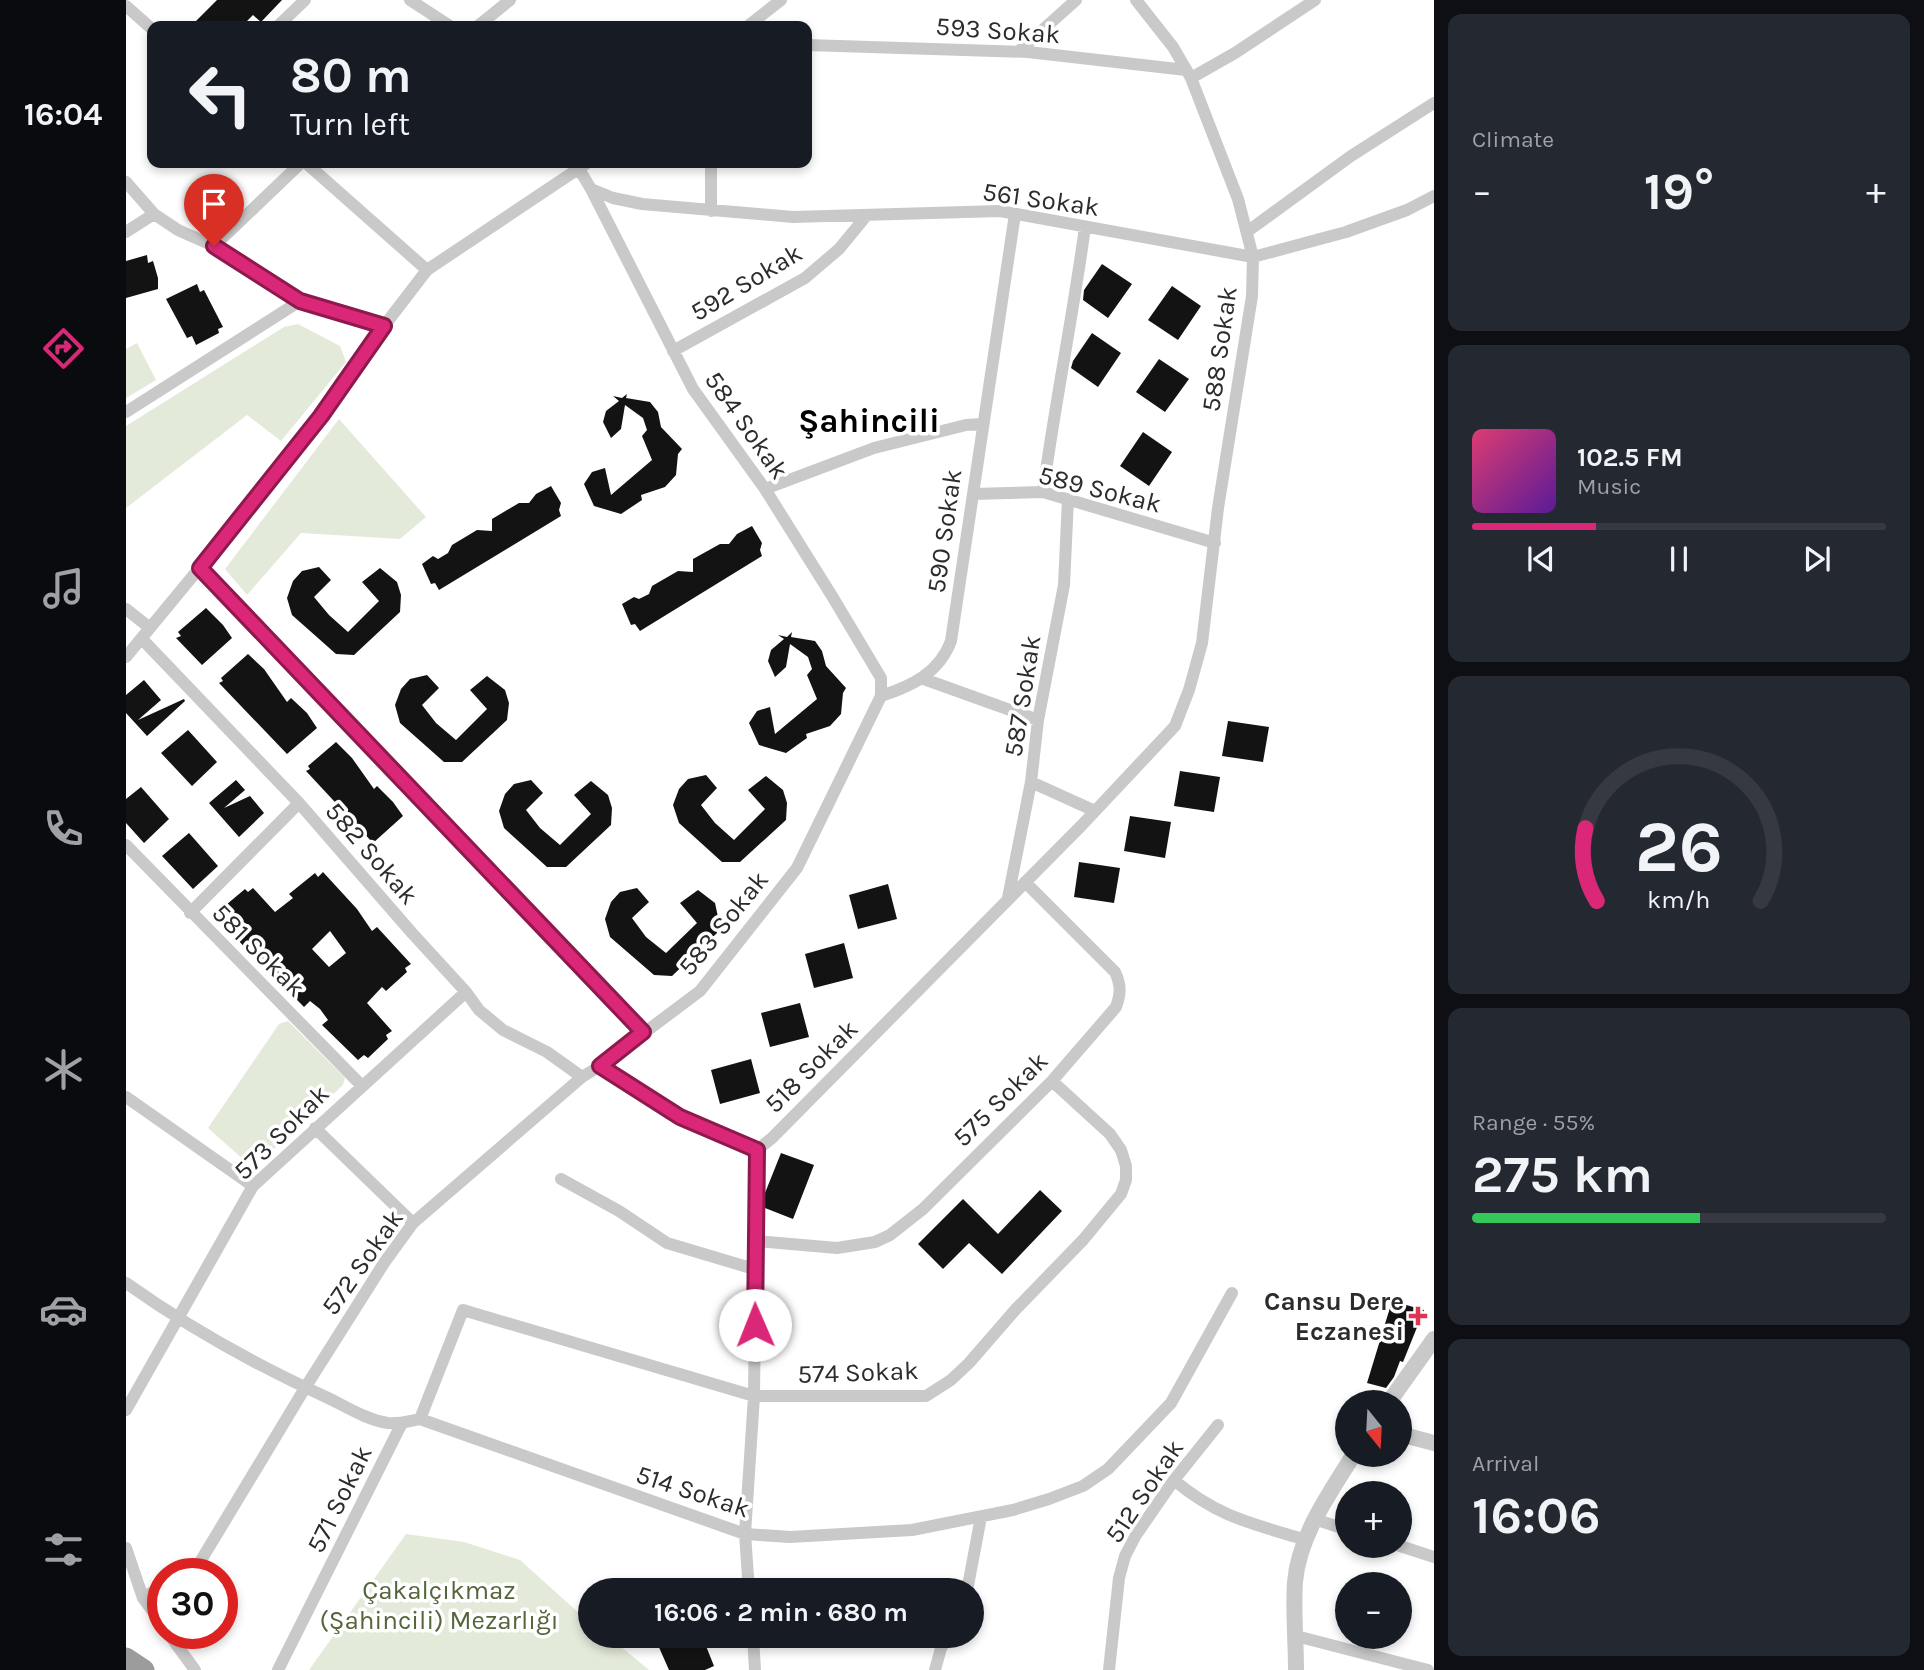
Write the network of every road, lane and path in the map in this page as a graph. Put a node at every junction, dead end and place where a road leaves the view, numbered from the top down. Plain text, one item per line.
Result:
1 (305, 0) edge
2 (410, 0) edge
3 (510, 0) edge
4 (781, 0) edge
5 (1076, 0) edge
6 (1136, 0) edge
7 (1315, 0) edge
8 (126, 6) edge
9 (283, 21) edge
10 (442, 21) edge
11 (484, 21) edge
12 (754, 21) edge
13 (147, 25) edge
14 (812, 45) edge
15 (1020, 51) junction
16 (1188, 74) junction
17 (1434, 103) edge
18 (298, 168) edge
19 (309, 168) edge
20 (580, 168) edge
21 (584, 168) edge
22 (711, 168) edge
23 (126, 182) edge
24 (591, 188) junction
25 (1434, 196) edge
26 (711, 211) junction
27 (154, 214) junction
28 (1015, 214) junction
29 (867, 215) junction
30 (1085, 227) junction
31 (1248, 231) junction
32 (126, 232) edge
33 (214, 246) junction
34 (1253, 257) junction
35 (427, 270) junction
36 (300, 301) junction
37 (384, 326) junction
38 (673, 351) junction
39 (126, 412) edge
40 (982, 424) junction
41 (765, 489) junction
42 (1043, 492) junction
43 (972, 494) junction
44 (1069, 499) junction
45 (1214, 543) junction
46 (200, 568) junction
47 (126, 609) edge
48 (146, 634) junction
49 (126, 657) edge
50 (921, 678) junction
51 (880, 699) junction
52 (1038, 720) junction
53 (1175, 726) joint
54 (1031, 782) junction
55 (299, 803) junction
56 (1095, 811) junction
57 (128, 851) edge
58 (1025, 882) junction
59 (1008, 898) junction
60 (190, 913) junction
61 (466, 992) junction
62 (643, 1032) junction
63 (600, 1066) junction
64 (582, 1077) junction
65 (1052, 1081) junction
66 (362, 1086) junction
67 (126, 1097) edge
68 (315, 1128) junction
69 (757, 1150) junction
70 (561, 1179) dead end
71 (253, 1186) junction
72 (413, 1223) junction
73 (755, 1241) junction
74 (754, 1269) junction
75 (126, 1283) edge
76 (1232, 1293) dead end
77 (177, 1319) junction
78 (1434, 1339) edge
79 (305, 1388) junction
80 (1398, 1390) edge
81 (754, 1396) junction
82 (126, 1410) edge
83 (420, 1419) junction
84 (402, 1423) junction
85 (1218, 1425) dead end
86 (1412, 1437) edge
87 (1434, 1443) edge
88 (1346, 1467) edge
89 (1174, 1480) junction
90 (981, 1517) junction
91 (1314, 1519) junction
92 (1335, 1526) edge
93 (745, 1534) junction
94 (1306, 1540) junction
95 (126, 1548) edge
96 (1412, 1550) edge
97 (1434, 1557) edge
98 (202, 1558) edge
99 (748, 1578) edge
100 (969, 1578) edge
101 (147, 1596) edge
102 (143, 1598) junction
103 (147, 1603) edge
104 (1296, 1636) junction
105 (753, 1648) edge
106 (942, 1648) edge
107 (180, 1649) edge
108 (126, 1658) edge
109 (144, 1670) edge
110 (195, 1670) edge
111 (278, 1670) edge
112 (755, 1670) edge
113 (935, 1670) edge
114 (1109, 1670) edge
115 (1296, 1670) edge
116 (1428, 1670) edge

1 - 9 street
2 - 10 street
3 - 11 street
4 - 12 street
5 - 15 street
6 - 16 street, 588 Sokak
7 - 16 street
8 - 13 street
14 - 15 street, 593 Sokak
15 - 16 street, 593 Sokak
16 - 31 street, 588 Sokak
17 - 31 street
18 - 33 street
19 - 35 street
20 - 35 street
21 - 24 street, 584 Sokak
22 - 26 street
23 - 27 street
24 - 26 street, 561 Sokak
24 - 38 street, 584 Sokak
25 - 34 street, 561 Sokak
26 - 29 street, 561 Sokak
27 - 32 street
27 - 33 street
28 - 29 street, 561 Sokak
28 - 30 street, 561 Sokak
28 - 40 street, 590 Sokak
29 - 38 street, 592 Sokak
30 - 34 street, 561 Sokak
30 - 42 street
31 - 34 street, 588 Sokak
33 - 36 street
34 - 45 street, 588 Sokak
35 - 37 street
36 - 37 street
36 - 39 street
37 - 46 street
38 - 41 street, 584 Sokak
40 - 41 street
40 - 43 street, 590 Sokak
41 - 51 street, 584 Sokak
42 - 43 street, 589 Sokak
42 - 44 street, 589 Sokak
43 - 50 street, 590 Sokak
44 - 45 street, 589 Sokak
44 - 52 street, 587 Sokak
45 - 53 street, 588 Sokak
46 - 48 street
46 - 62 street
47 - 48 street, 582 Sokak
48 - 49 street
48 - 55 street, 582 Sokak
50 - 51 street, 590 Sokak
50 - 52 street
51 - 62 street, 583 Sokak
52 - 54 street, 587 Sokak
53 - 56 street, 518 Sokak
54 - 56 street
54 - 59 street, 587 Sokak
55 - 60 street
55 - 61 street, 582 Sokak
56 - 58 street, 518 Sokak
57 - 60 street, 581 Sokak
58 - 59 street, 518 Sokak
58 - 65 street, 575 Sokak
59 - 69 street, 518 Sokak
60 - 66 street, 581 Sokak
61 - 64 street, 582 Sokak
61 - 66 street, 573 Sokak
62 - 63 street, 572 Sokak
63 - 64 street, 572 Sokak
63 - 69 street
64 - 72 street, 572 Sokak
65 - 73 street, 575 Sokak
65 - 81 street, 574 Sokak
66 - 68 street, 573 Sokak
67 - 71 street
68 - 71 street, 573 Sokak
68 - 72 street
69 - 73 street, 518 Sokak
70 - 74 street
71 - 77 street, 573 Sokak
72 - 79 street, 572 Sokak
73 - 74 street, 518 Sokak
74 - 81 street, 518 Sokak
75 - 77 street
76 - 90 street, 514 Sokak
77 - 79 street
77 - 82 street, 573 Sokak
78 - 80 street
79 - 84 street
79 - 98 street, 572 Sokak
81 - 83 street, 574 Sokak
81 - 93 street, 518 Sokak
83 - 84 street
83 - 93 street, 514 Sokak
84 - 111 street, 571 Sokak
85 - 89 street, 512 Sokak
86 - 87 street
88 - 91 street
89 - 94 street
89 - 114 street, 512 Sokak
90 - 93 street, 514 Sokak
90 - 100 street
91 - 92 street
91 - 94 street
93 - 99 street, 518 Sokak
94 - 104 street
95 - 102 street
96 - 97 street
101 - 102 street
102 - 103 street
104 - 115 street
104 - 116 street
105 - 112 street
106 - 113 street
107 - 110 street
108 - 109 highway

